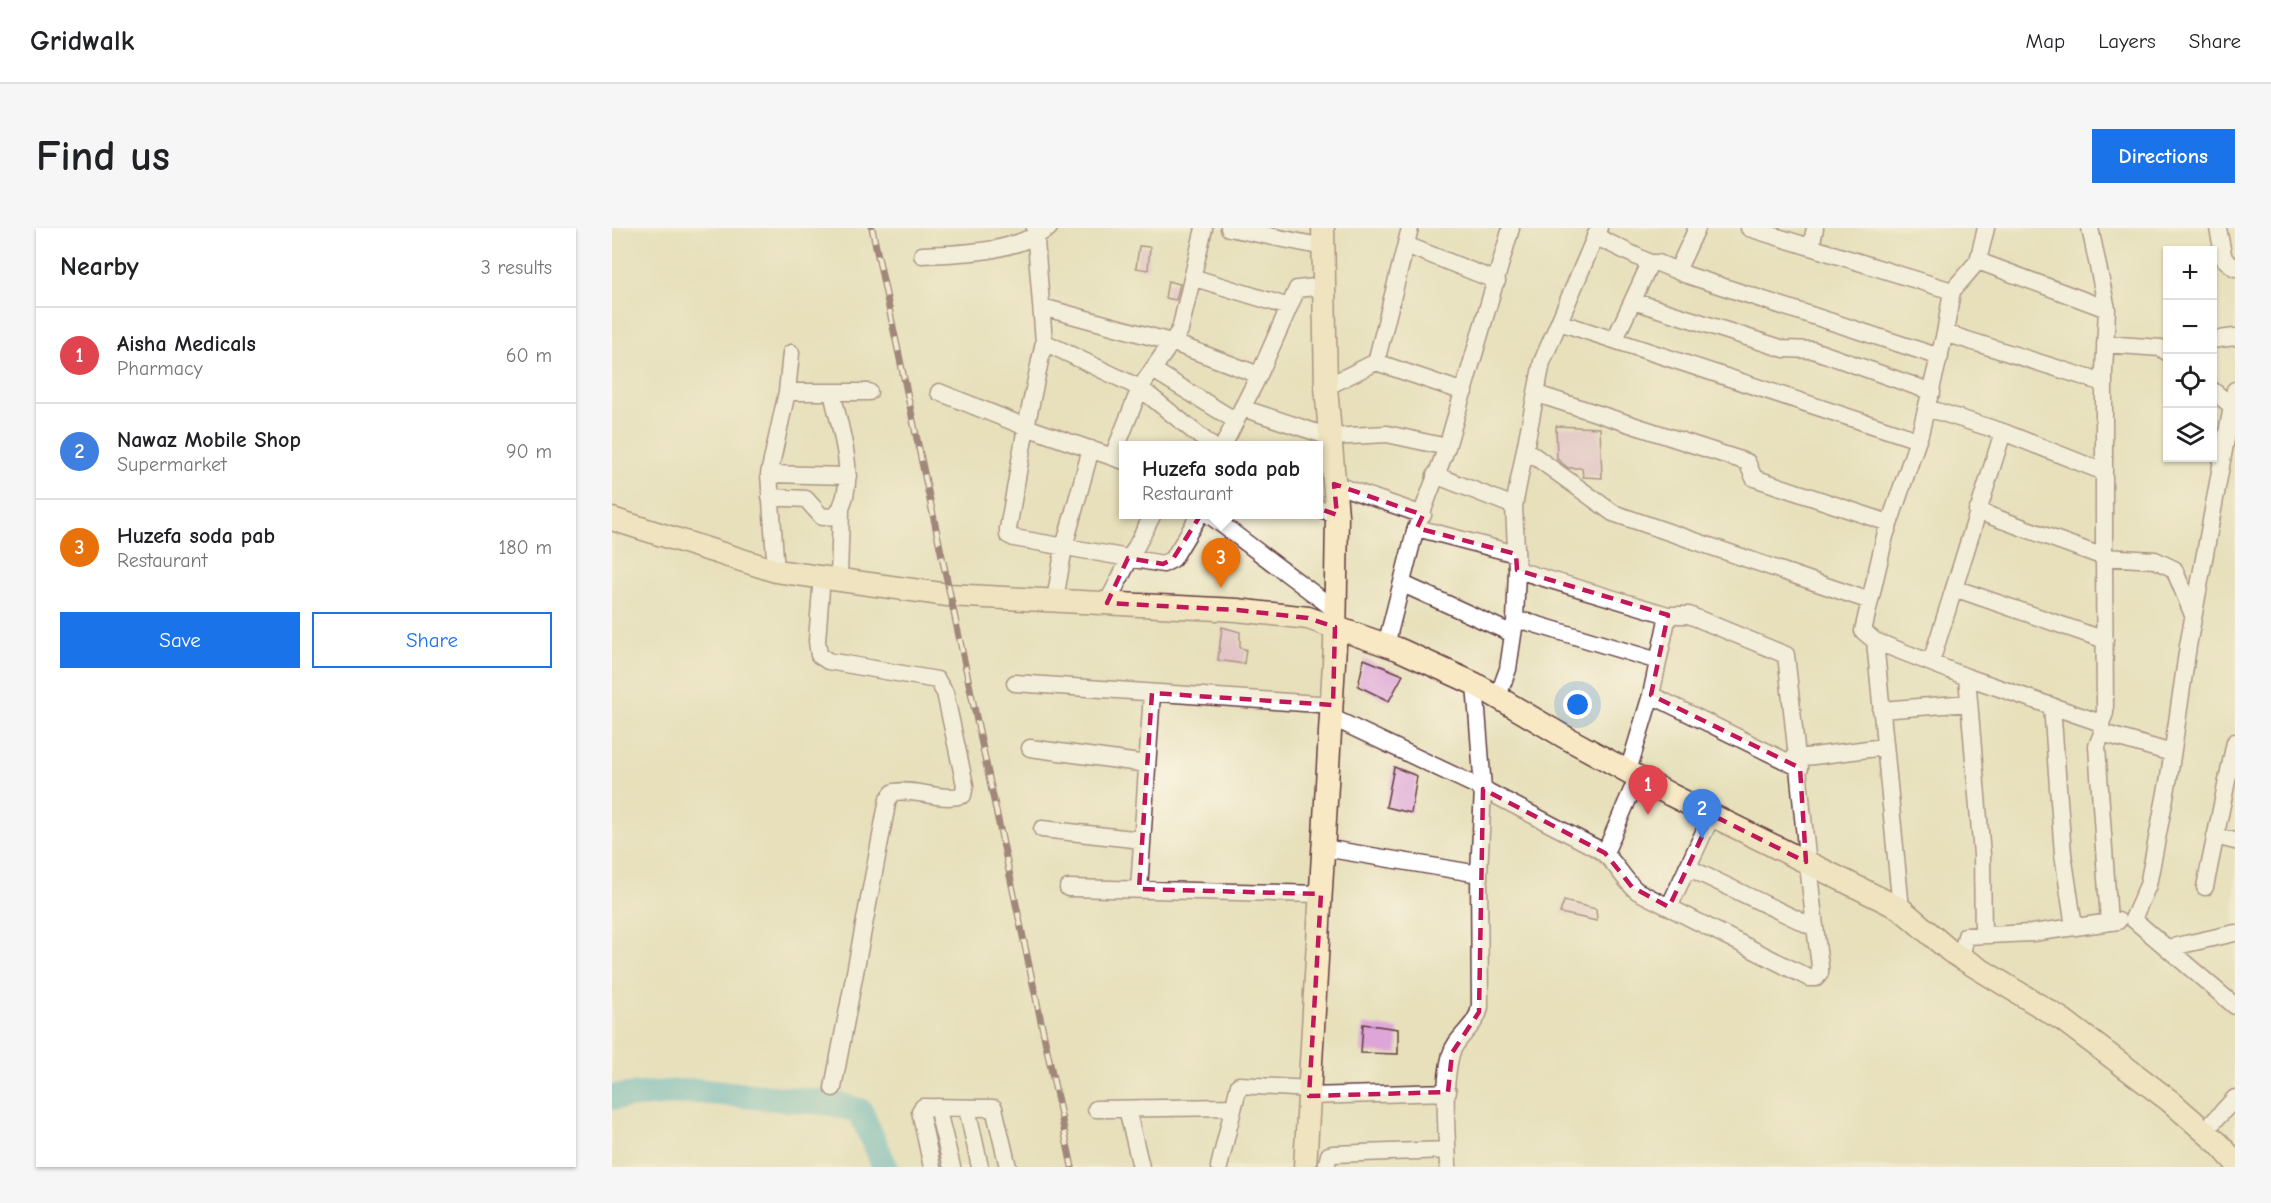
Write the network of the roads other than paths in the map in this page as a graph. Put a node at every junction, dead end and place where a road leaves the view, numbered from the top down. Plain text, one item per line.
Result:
1 (1204, 228) edge
2 (1229, 228) edge
3 (1410, 228) edge
4 (1511, 228) edge
5 (1697, 228) edge
6 (1749, 228) edge
7 (1815, 228) edge
8 (2090, 228) edge
9 (2218, 228) edge
10 (1982, 229) edge
11 (1040, 231) edge
12 (1597, 232) edge
13 (1324, 237) edge
14 (1406, 245) junction
15 (1811, 247) junction
16 (922, 255) dead end
17 (1978, 261) junction
18 (1650, 263) junction
19 (2235, 268) edge
20 (1677, 271) junction
21 (1195, 278) junction
22 (1497, 281) junction
23 (1324, 286) junction
24 (1952, 291) junction
25 (1633, 301) junction
26 (1042, 307) junction
27 (1289, 307) junction
28 (2107, 309) junction
29 (1559, 322) junction
30 (1946, 333) junction
31 (2235, 337) edge
32 (1615, 339) junction
33 (2217, 339) edge
34 (1044, 342) junction
35 (1171, 342) junction
36 (2105, 344) junction
37 (2163, 350) edge
38 (791, 353) dead end
39 (1941, 357) junction
40 (1376, 362) junction
41 (1153, 370) junction
42 (1260, 375) junction
43 (2104, 382) junction
44 (1326, 387) junction
45 (1140, 388) junction
46 (787, 392) junction
47 (832, 392) junction
48 (869, 392) dead end
49 (939, 392) dead end
50 (1464, 392) junction
51 (2217, 392) edge
52 (1537, 394) junction
53 (2234, 398) edge
54 (1930, 400) junction
55 (1239, 415) junction
56 (1026, 427) junction
57 (2004, 432) junction
58 (1330, 437) junction
59 (1918, 440) junction
60 (1123, 441) edge
61 (1206, 441) edge
62 (1226, 441) edge
63 (1447, 447) junction
64 (1091, 449) junction
65 (1526, 450) junction
66 (1118, 458) edge
67 (2104, 472) junction
68 (769, 474) junction
69 (1435, 475) junction
70 (848, 476) junction
71 (1334, 484) junction
72 (770, 497) junction
73 (1514, 506) junction
74 (841, 510) junction
75 (1977, 510) junction
76 (1328, 511) edge
77 (612, 519) edge
78 (1150, 519) edge
79 (1197, 519) edge
80 (1214, 519) edge
81 (1420, 522) junction
82 (1889, 523) junction
83 (1064, 547) junction
84 (2104, 557) junction
85 (1128, 558) junction
86 (1516, 562) junction
87 (776, 571) junction
88 (830, 577) junction
89 (1403, 584) junction
90 (1954, 588) junction
91 (1055, 600) junction
92 (1870, 601) junction
93 (1107, 603) junction
94 (1668, 615) junction
95 (2193, 615) junction
96 (1335, 618) junction
97 (1514, 627) junction
98 (2105, 640) junction
99 (1875, 641) junction
100 (1386, 645) junction
101 (1658, 661) junction
102 (1931, 662) junction
103 (1967, 677) junction
104 (1015, 683) dead end
105 (1475, 684) junction
106 (1152, 693) junction
107 (1651, 695) junction
108 (1497, 699) junction
109 (1969, 703) junction
110 (2052, 706) junction
111 (1881, 710) junction
112 (1332, 711) junction
113 (2101, 728) junction
114 (2235, 742) edge
115 (1884, 747) junction
116 (1030, 748) dead end
117 (2172, 753) junction
118 (1799, 763) junction
119 (1147, 764) junction
120 (1633, 774) junction
121 (2230, 788) edge
122 (1483, 789) junction
123 (1712, 815) junction
124 (1042, 829) dead end
125 (2215, 836) junction
126 (1142, 840) junction
127 (2235, 841) edge
128 (1324, 848) junction
129 (1605, 853) junction
130 (1806, 862) junction
131 (1687, 867) junction
132 (1479, 874) junction
133 (2205, 887) dead end
134 (1068, 888) dead end
135 (1139, 890) junction
136 (1321, 894) junction
137 (1670, 907) junction
138 (1901, 909) junction
139 (2133, 919) junction
140 (2109, 922) junction
141 (2074, 927) junction
142 (1815, 928) junction
143 (2235, 933) edge
144 (1983, 935) junction
145 (2168, 948) junction
146 (1961, 958) junction
147 (2235, 1006) edge
148 (833, 1088) dead end
149 (1309, 1092) junction
150 (1448, 1092) junction
151 (2235, 1098) edge
152 (937, 1107) junction
153 (1232, 1107) junction
154 (967, 1108) junction
155 (1096, 1109) dead end
156 (1127, 1109) junction
157 (2205, 1131) junction
158 (1448, 1150) junction
159 (1390, 1160) edge
160 (2235, 1162) edge
161 (932, 1167) edge
162 (952, 1167) edge
163 (980, 1167) edge
164 (1008, 1167) edge
165 (1141, 1167) edge
166 (1219, 1167) edge
167 (1305, 1167) edge
168 (1326, 1167) edge
169 (1448, 1167) edge

1 - 21 street
2 - 13 street
3 - 14 street
4 - 22 street
5 - 20 street
6 - 15 street
7 - 15 street
8 - 28 street
9 - 19 street
10 - 17 street
11 - 16 street
11 - 26 street
12 - 18 street
12 - 29 street
13 - 23 main road
14 - 22 street
14 - 40 street
15 - 24 street
17 - 24 street
17 - 28 street
18 - 20 street
18 - 25 street
20 - 39 street
21 - 27 street
21 - 35 street
22 - 50 street
23 - 27 street
23 - 44 main road
24 - 30 street
25 - 32 street
25 - 54 street
26 - 34 street
26 - 35 street
27 - 42 street
28 - 36 street
29 - 32 street
29 - 52 street
30 - 39 street
30 - 43 street
31 - 33 street
32 - 59 street
34 - 45 street
34 - 56 street
35 - 41 street
35 - 42 street
36 - 37 street
36 - 43 street
38 - 46 street
39 - 54 street
40 - 44 street
40 - 50 street
41 - 45 street
41 - 55 street
42 - 55 street
43 - 67 street
44 - 58 main road
45 - 60 street
45 - 61 street
46 - 47 street
46 - 68 street
47 - 48 street
47 - 70 street
49 - 56 street
50 - 63 street
51 - 53 street
52 - 65 street
52 - 82 street
53 - 95 street
54 - 57 street
54 - 59 street
55 - 58 street
55 - 62 street
56 - 64 street
56 - 83 street
57 - 67 street
57 - 75 street
58 - 63 street
58 - 71 main road
59 - 82 street
63 - 69 street
64 - 66 street
64 - 83 street
65 - 73 street
65 - 92 street
67 - 84 street
68 - 70 street
68 - 72 street
69 - 73 street
69 - 81 street
70 - 74 street
71 - 76 main road
71 - 81 street
72 - 74 street
72 - 87 street
73 - 86 street
74 - 88 street
75 - 84 street
75 - 90 street
76 - 96 main road
77 - 87 main road
78 - 85 street
79 - 85 street
80 - 96 street
81 - 86 street
81 - 89 street
82 - 92 street
83 - 85 street
83 - 91 street
84 - 95 street
84 - 98 street
85 - 93 street
86 - 94 street
86 - 97 street
87 - 88 main road
88 - 91 main road
88 - 148 street
89 - 97 street
89 - 100 street
90 - 98 street
90 - 102 street
91 - 93 main road
92 - 99 street
93 - 96 main road
94 - 101 street
94 - 118 street
95 - 117 street
96 - 100 main road
96 - 112 main road
97 - 101 street
97 - 108 street
98 - 113 street
99 - 102 street
99 - 111 street
100 - 105 main road
101 - 107 street
102 - 103 street
103 - 109 street
103 - 110 street
104 - 106 street
105 - 108 main road
105 - 122 street
106 - 112 street
106 - 119 street
107 - 118 street
107 - 120 street
108 - 120 main road
109 - 111 street
109 - 144 street
110 - 113 street
110 - 141 street
111 - 115 street
112 - 122 street
112 - 128 main road
113 - 117 street
113 - 140 street
114 - 121 street
115 - 118 street
115 - 138 street
116 - 119 street
117 - 139 street
118 - 130 street
119 - 126 street
120 - 123 main road
120 - 129 street
121 - 125 street
122 - 129 street
122 - 132 street
123 - 130 main road
123 - 131 street
124 - 126 street
125 - 127 street
125 - 133 street
126 - 135 street
128 - 132 street
128 - 136 main road
129 - 137 street
130 - 138 main road
130 - 142 street
131 - 137 street
131 - 142 street
132 - 150 street
134 - 135 street
135 - 136 street
136 - 149 main road
137 - 142 street
138 - 146 main road
139 - 140 street
139 - 145 street
140 - 141 street
141 - 144 street
143 - 145 street
144 - 146 street
145 - 147 street
146 - 157 main road
149 - 150 street
149 - 153 street
149 - 167 main road
150 - 158 street
151 - 157 street
152 - 154 street
152 - 161 street
152 - 162 street
153 - 156 street
153 - 166 street
154 - 163 street
154 - 164 street
155 - 156 street
156 - 165 street
157 - 160 main road
158 - 159 street
158 - 169 street
159 - 168 street

